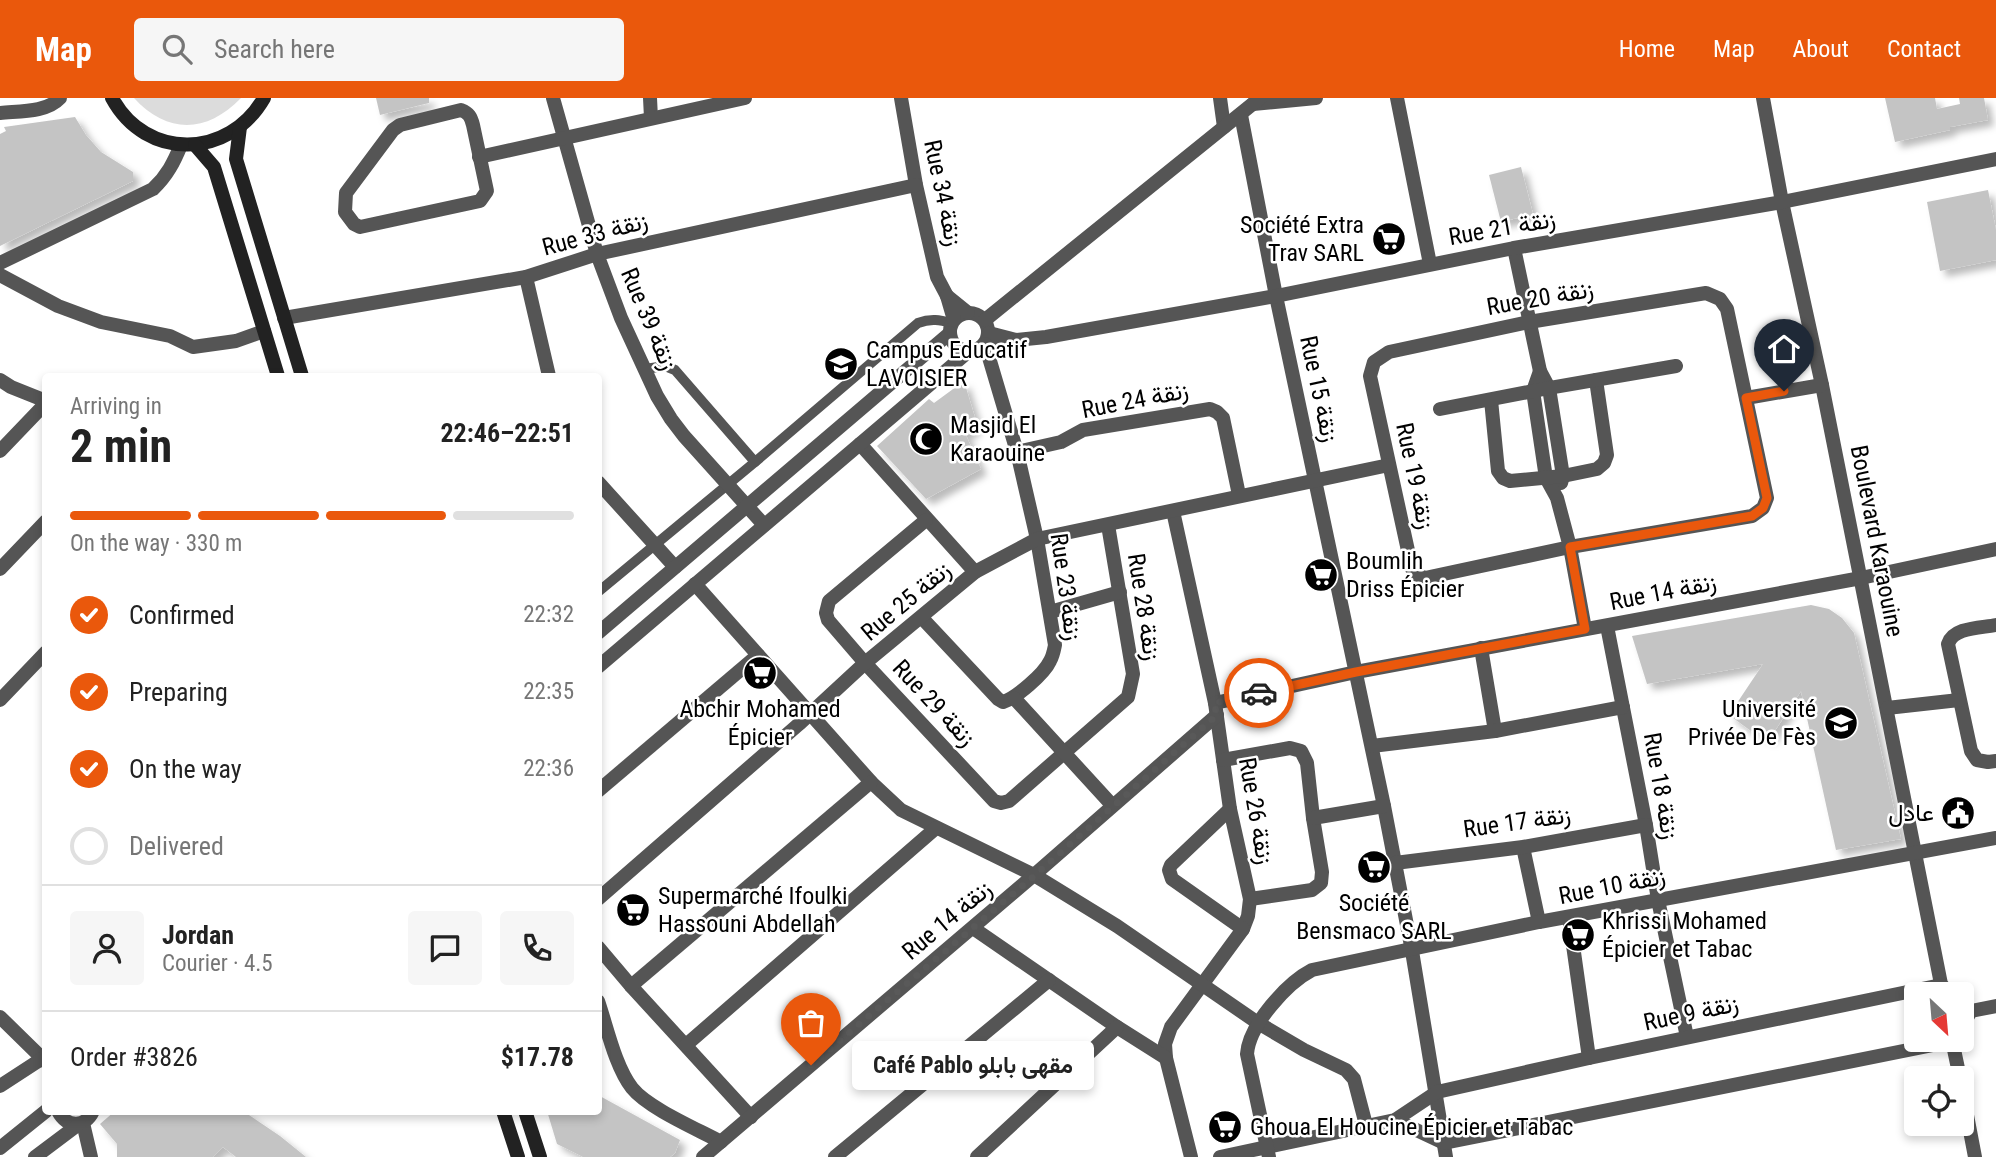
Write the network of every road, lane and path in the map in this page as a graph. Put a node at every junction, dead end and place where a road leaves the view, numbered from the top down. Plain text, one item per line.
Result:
1 (60, 98) edge
2 (112, 98) edge
3 (264, 98) edge
4 (553, 98) edge
5 (650, 98) edge
6 (745, 98) edge
7 (901, 98) edge
8 (1220, 98) edge
9 (1316, 98) edge
10 (1397, 98) edge
11 (1763, 98) edge
12 (1256, 101) edge
13 (0, 113) edge
14 (1241, 115) junction
15 (651, 118) junction
16 (240, 127) junction
17 (1224, 127) junction
18 (563, 138) junction
19 (188, 145) junction
20 (480, 157) junction
21 (1996, 159) edge
22 (916, 185) junction
23 (1782, 202) junction
24 (1514, 248) junction
25 (597, 254) junction
26 (0, 263) edge
27 (1430, 264) junction
28 (0, 275) edge
29 (526, 277) junction
30 (947, 296) junction
31 (1276, 296) junction
32 (968, 313) junction
33 (285, 318) junction
34 (1529, 322) junction
35 (952, 325) junction
36 (264, 331) junction
37 (986, 335) junction
38 (968, 352) junction
39 (1676, 366) dead end
40 (645, 369) junction
41 (1540, 371) junction
42 (277, 373) edge
43 (301, 373) edge
44 (548, 373) edge
45 (1370, 376) joint
46 (0, 380) edge
47 (1597, 380) junction
48 (1822, 385) junction
49 (1549, 388) junction
50 (1533, 391) junction
51 (1746, 398) junction
52 (42, 400) edge
53 (1491, 400) junction
54 (42, 406) edge
55 (1440, 409) dead end
56 (860, 444) junction
57 (0, 451) edge
58 (1017, 452) junction
59 (755, 462) junction
60 (1389, 465) junction
61 (1563, 476) junction
62 (1546, 478) junction
63 (1316, 480) junction
64 (727, 484) junction
65 (602, 486) edge
66 (1239, 495) junction
67 (1557, 498) junction
68 (747, 506) junction
69 (1173, 511) junction
70 (926, 520) junction
71 (42, 525) edge
72 (764, 525) junction
73 (1108, 525) junction
74 (1037, 539) junction
75 (655, 545) junction
76 (1570, 547) junction
77 (1996, 549) edge
78 (675, 567) junction
79 (0, 569) edge
80 (975, 572) junction
81 (1861, 578) junction
82 (695, 584) junction
83 (602, 589) edge
84 (1120, 592) junction
85 (1050, 612) junction
86 (922, 618) junction
87 (1996, 625) edge
88 (1607, 626) junction
89 (1585, 629) junction
90 (602, 630) edge
91 (1481, 648) junction
92 (758, 655) junction
93 (42, 656) edge
94 (865, 663) junction
95 (602, 664) edge
96 (1356, 672) junction
97 (1014, 698) junction
98 (0, 700) edge
99 (1959, 700) junction
100 (1623, 707) junction
101 (1887, 708) junction
102 (1216, 709) junction
103 (811, 713) junction
104 (1495, 731) junction
105 (1372, 746) junction
106 (1063, 752) junction
107 (1223, 760) junction
108 (1996, 761) edge
109 (871, 782) junction
110 (602, 788) edge
111 (1112, 805) junction
112 (1384, 806) junction
113 (1230, 809) junction
114 (1313, 818) junction
115 (1646, 825) junction
116 (936, 828) junction
117 (1996, 838) edge
118 (1523, 847) junction
119 (1916, 852) junction
120 (1395, 863) junction
121 (1034, 876) junction
122 (602, 895) edge
123 (1250, 899) junction
124 (1658, 900) junction
125 (1569, 917) junction
126 (1539, 922) junction
127 (973, 928) junction
128 (1243, 929) junction
129 (1412, 951) junction
130 (602, 952) edge
131 (1049, 980) junction
132 (1943, 982) edge
133 (1202, 984) junction
134 (631, 986) junction
135 (1904, 998) edge
136 (1996, 1006) edge
137 (1974, 1007) edge
138 (602, 1013) edge
139 (0, 1017) edge
140 (1258, 1023) junction
141 (1117, 1027) junction
142 (1687, 1037) junction
143 (686, 1045) junction
144 (1904, 1051) edge
145 (42, 1058) edge
146 (1166, 1058) junction
147 (1589, 1058) junction
148 (42, 1061) edge
149 (0, 1086) edge
150 (1437, 1092) junction
151 (42, 1114) edge
152 (61, 1115) edge
153 (504, 1115) edge
154 (526, 1115) edge
155 (89, 1116) edge
156 (751, 1117) junction
157 (1395, 1120) junction
158 (1366, 1125) junction
159 (1971, 1136) edge
160 (721, 1142) junction
161 (0, 1148) edge
162 (1445, 1150) edge
163 (1268, 1152) edge
164 (541, 1156) edge
165 (35, 1157) edge
166 (91, 1157) edge
167 (517, 1157) edge
168 (703, 1157) edge
169 (835, 1157) edge
170 (977, 1157) edge
171 (1191, 1157) edge
172 (1220, 1157) edge
173 (1975, 1157) edge

1 - 13 street
2 - 19 main road
3 - 16 main road
4 - 18 street, Rue 39 زنقة
5 - 15 street
6 - 15 street
7 - 22 street, Rue 34 زنقة
8 - 17 street
9 - 12 street
10 - 27 street
11 - 23 street, Boulevard Karaouine
12 - 14 street
14 - 17 street
14 - 31 street, Rue 15 زنقة
15 - 18 street
16 - 19 main road
16 - 33 main road
17 - 37 street
18 - 20 street
18 - 25 street, Rue 39 زنقة
19 - 26 street
19 - 36 main road
20 - 20 street
21 - 23 street, Rue 21 زنقة
22 - 25 street, Rue 33 زنقة
22 - 30 street, Rue 34 زنقة
23 - 24 street, Rue 21 زنقة
23 - 48 street, Boulevard Karaouine
24 - 27 street, Rue 21 زنقة
24 - 34 street
25 - 29 street, Rue 33 زنقة
25 - 40 street, Rue 39 زنقة
27 - 31 street, Rue 21 زنقة
28 - 36 street
29 - 33 street, Rue 33 زنقة
29 - 44 street
30 - 32 street
30 - 35 street, Rue 34 زنقة
31 - 37 street, Rue 21 زنقة
31 - 63 street, Rue 15 زنقة
32 - 35 street
32 - 37 street
33 - 43 main road
34 - 41 street
34 - 45 street, Rue 20 زنقة
34 - 51 street, Rue 20 زنقة
35 - 38 street
35 - 59 lane
35 - 68 street
36 - 42 main road
37 - 38 street
37 - 58 street, Rue 23 زنقة
38 - 56 street
39 - 47 street
40 - 59 lane
40 - 64 street, Rue 39 زنقة
41 - 49 street
41 - 50 street
45 - 60 street, Rue 19 زنقة
46 - 52 street
47 - 49 street
47 - 61 street
48 - 51 street
48 - 81 street, Boulevard Karaouine
49 - 50 street
49 - 61 street
50 - 53 street
50 - 62 street
51 - 76 street
53 - 55 street
53 - 62 street
54 - 57 street
56 - 70 street
56 - 72 street
58 - 66 street, Rue 24 زنقة
58 - 74 street, Rue 23 زنقة
59 - 64 lane
60 - 63 street
60 - 76 street, Rue 19 زنقة
61 - 62 street
61 - 67 street
62 - 67 street
63 - 66 street, Rue 25 زنقة
63 - 96 street, Rue 15 زنقة
64 - 68 street, Rue 39 زنقة
64 - 75 lane
65 - 75 street
66 - 69 street, Rue 25 زنقة
67 - 76 street
68 - 72 street, Rue 39 زنقة
68 - 78 street
69 - 73 street, Rue 25 زنقة
69 - 102 street, Rue 26 زنقة
70 - 80 street
70 - 94 street, Rue 29 زنقة
71 - 79 street
72 - 82 street
73 - 74 street, Rue 25 زنقة
73 - 84 street, Rue 28 زنقة
74 - 80 street, Rue 25 زنقة
74 - 85 street, Rue 23 زنقة
75 - 78 street
75 - 83 lane
76 - 89 street
77 - 81 street, Rue 14 زنقة
78 - 90 street
80 - 86 street, Rue 25 زنقة
81 - 88 street, Rue 14 زنقة
81 - 101 street, Boulevard Karaouine
82 - 92 street
82 - 95 street
84 - 85 street
84 - 106 street, Rue 28 زنقة
85 - 97 street, Rue 23 زنقة
86 - 94 street, Rue 25 زنقة
86 - 97 street
87 - 99 street
88 - 89 street, Rue 14 زنقة
88 - 100 street, Rue 18 زنقة
89 - 91 street, Rue 14 زنقة
91 - 96 street, Rue 14 زنقة
91 - 104 street
92 - 103 street
92 - 110 street
93 - 98 street
94 - 103 street, Rue 25 زنقة
94 - 106 street, Rue 29 زنقة
96 - 102 street, Rue 14 زنقة
96 - 105 street
97 - 106 street
99 - 101 street
99 - 108 street
100 - 104 street
100 - 115 street, Rue 18 زنقة
101 - 119 street, Boulevard Karaouine
102 - 107 street, Rue 26 زنقة
102 - 111 street, Rue 14 زنقة
103 - 109 street
103 - 122 street, Rue 25 زنقة
104 - 105 street
105 - 112 street
106 - 111 street
107 - 113 street, Rue 26 زنقة
107 - 114 street
109 - 116 street
109 - 134 street
111 - 121 street, Rue 14 زنقة
112 - 114 street
112 - 120 street
113 - 123 street, Rue 26 زنقة
113 - 128 street
114 - 123 street
115 - 118 street, Rue 17 زنقة
115 - 124 street, Rue 18 زنقة
116 - 121 street
116 - 143 street
117 - 119 street, Rue 10 زنقة
118 - 120 street, Rue 17 زنقة
118 - 126 street
119 - 124 street, Rue 10 زنقة
119 - 132 street, Boulevard Karaouine
120 - 129 street
121 - 127 street, Rue 14 زنقة
121 - 133 street
123 - 128 street, Rue 26 زنقة
124 - 125 street, Rue 10 زنقة
124 - 142 street, Rue 18 زنقة
125 - 126 street, Rue 10 زنقة
125 - 147 street
126 - 129 street, Rue 10 زنقة
127 - 131 street
127 - 156 street, Rue 14 زنقة
128 - 133 street, Rue 26 زنقة
129 - 140 street, Rue 10 زنقة
129 - 150 street
130 - 134 street
131 - 141 street
131 - 169 street
133 - 140 street
133 - 146 street, Rue 26 زنقة
134 - 143 street
135 - 142 street, Rue 9 زنقة
136 - 137 street
138 - 160 street
139 - 145 street
140 - 158 street
140 - 163 street
141 - 146 street
141 - 170 street
142 - 147 street, Rue 9 زنقة
143 - 156 street
144 - 162 street
146 - 171 street
147 - 150 street, Rue 9 زنقة
148 - 149 street
150 - 157 street
150 - 162 street
151 - 161 street
152 - 155 street
153 - 167 main road
154 - 164 main road
155 - 165 street
155 - 166 street
156 - 160 street, Rue 14 زنقة
157 - 158 street
157 - 162 street
158 - 163 street
159 - 173 street
160 - 168 street, Rue 14 زنقة
163 - 172 street

